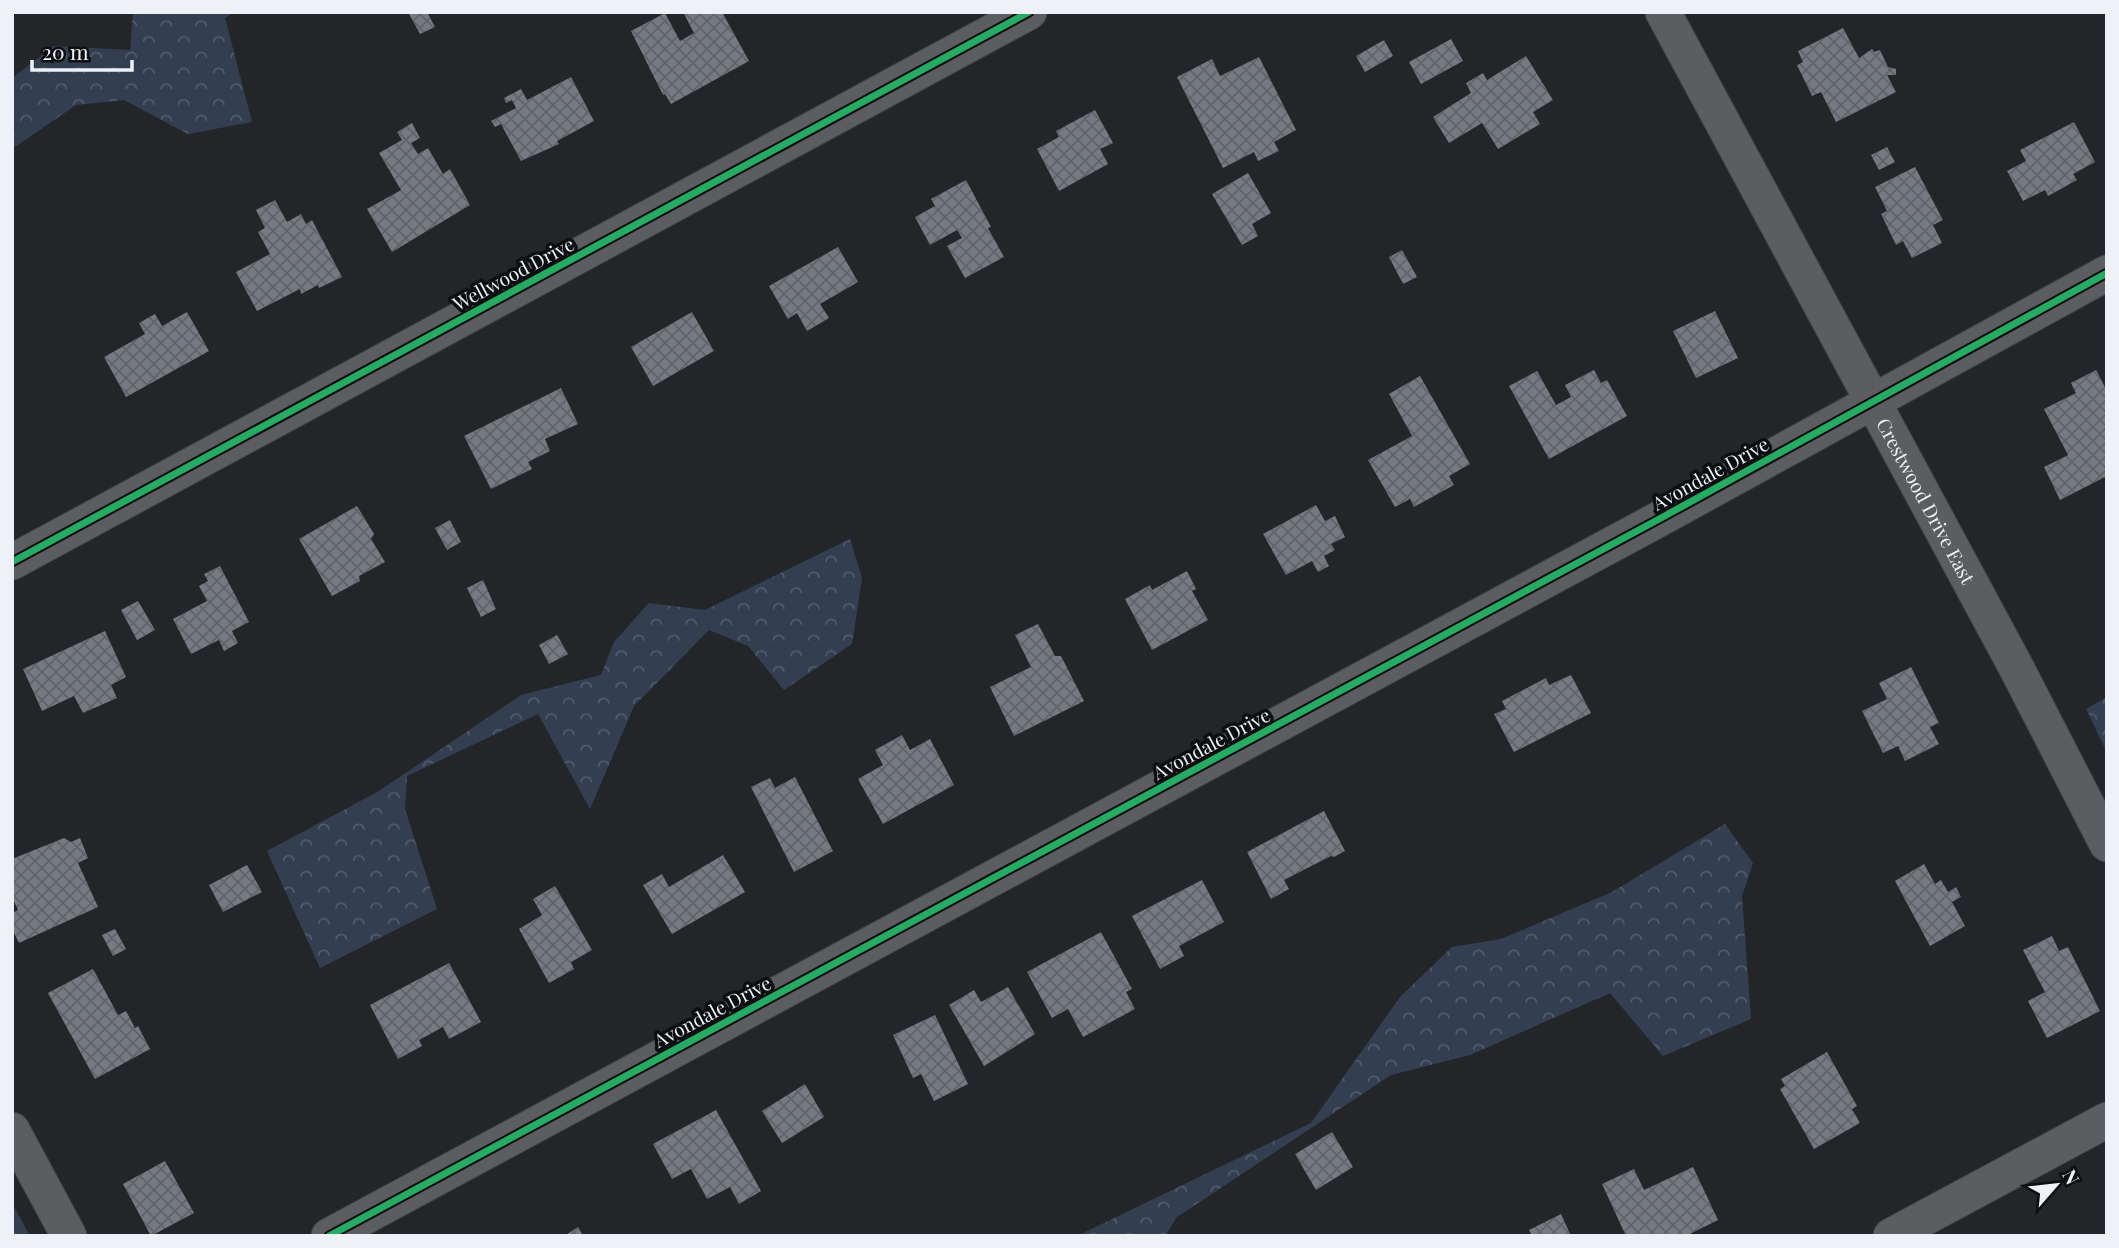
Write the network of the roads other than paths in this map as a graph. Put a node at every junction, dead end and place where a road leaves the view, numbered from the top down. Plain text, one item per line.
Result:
1 (1029, 12) edge
2 (1663, 12) edge
3 (2107, 273) edge
4 (1872, 402) junction
5 (12, 562) edge
6 (2107, 844) edge
7 (2107, 1120) edge
8 (12, 1130) edge
9 (69, 1236) edge
10 (329, 1236) edge
11 (1891, 1236) edge

1 - 5 street, Wellwood Drive
2 - 4 street, Crestwood Drive East
3 - 4 street, Avondale Drive
4 - 6 street, Crestwood Drive East
4 - 10 street, Avondale Drive
7 - 11 street
8 - 9 street

